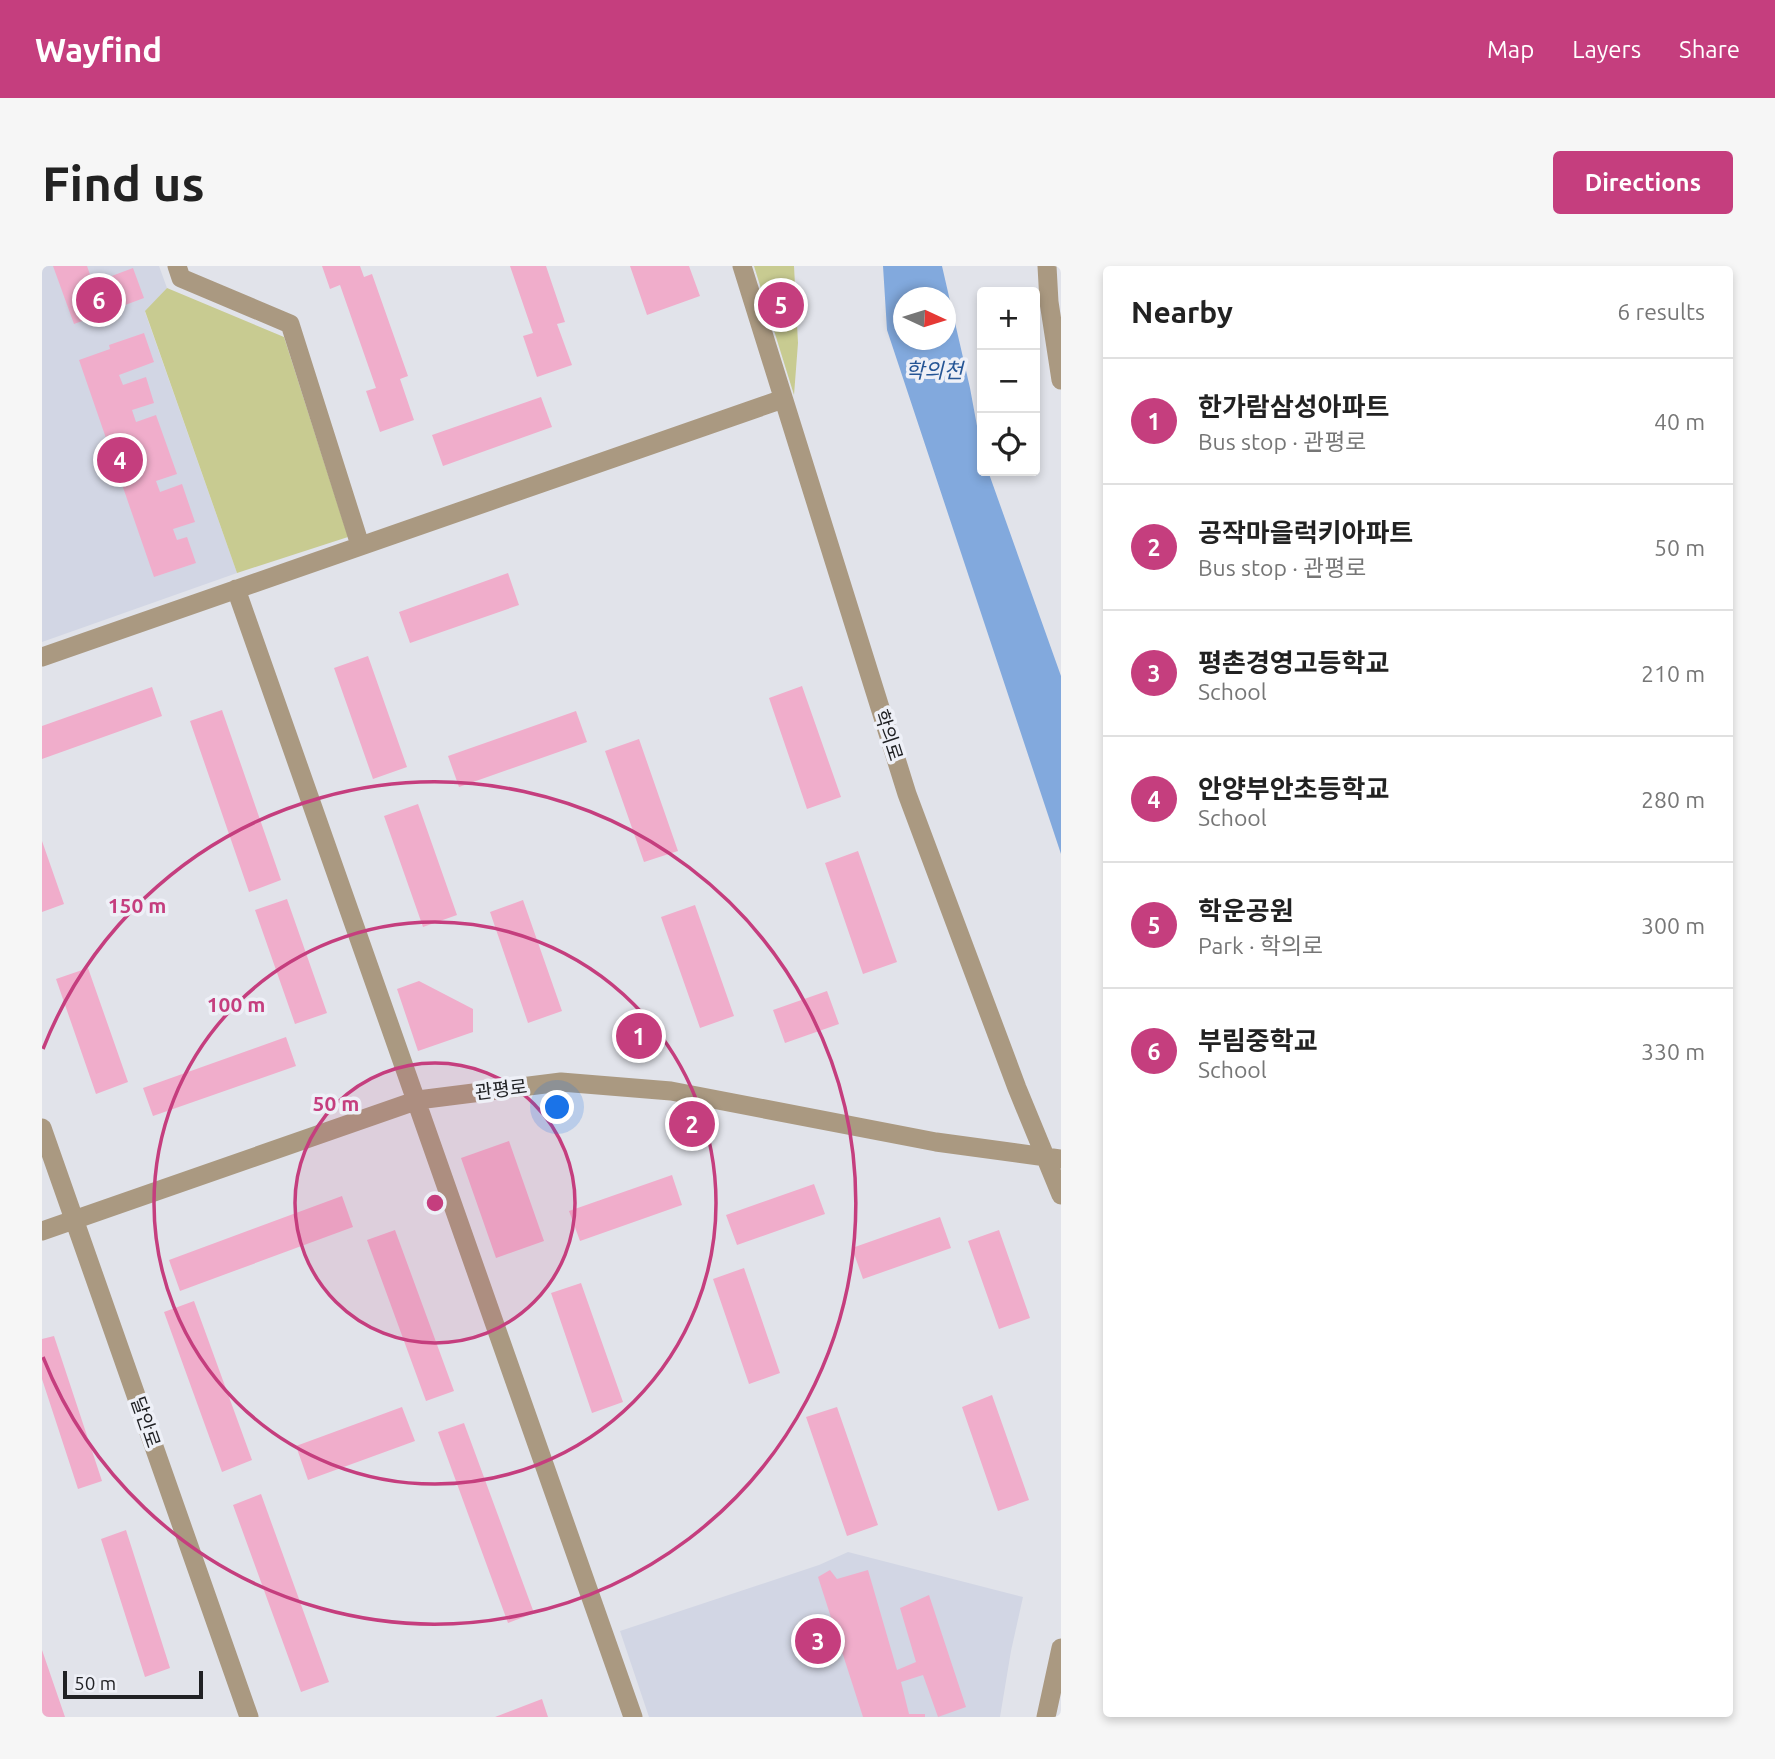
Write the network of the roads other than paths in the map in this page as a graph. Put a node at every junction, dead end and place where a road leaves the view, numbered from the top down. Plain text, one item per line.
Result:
1 (177, 266) edge
2 (742, 266) edge
3 (1047, 266) edge
4 (1061, 380) edge
5 (783, 399) junction
6 (360, 545) junction
7 (236, 589) junction
8 (42, 657) edge
9 (418, 1100) junction
10 (42, 1128) edge
11 (1053, 1158) edge
12 (1061, 1195) edge
13 (75, 1219) junction
14 (42, 1231) edge
15 (1061, 1648) edge
16 (249, 1717) edge
17 (633, 1717) edge
18 (1046, 1717) edge

1 - 6 street
2 - 5 street, 학의로
3 - 4 street
5 - 6 street
5 - 11 street, 학의로
6 - 7 street
7 - 8 street
7 - 9 street
9 - 11 street, 관평로
9 - 13 street, 관평로
9 - 17 street
10 - 13 street, 달안로
11 - 12 street, 학의로
13 - 14 street, 관평로
13 - 16 street, 달안로
15 - 18 street

